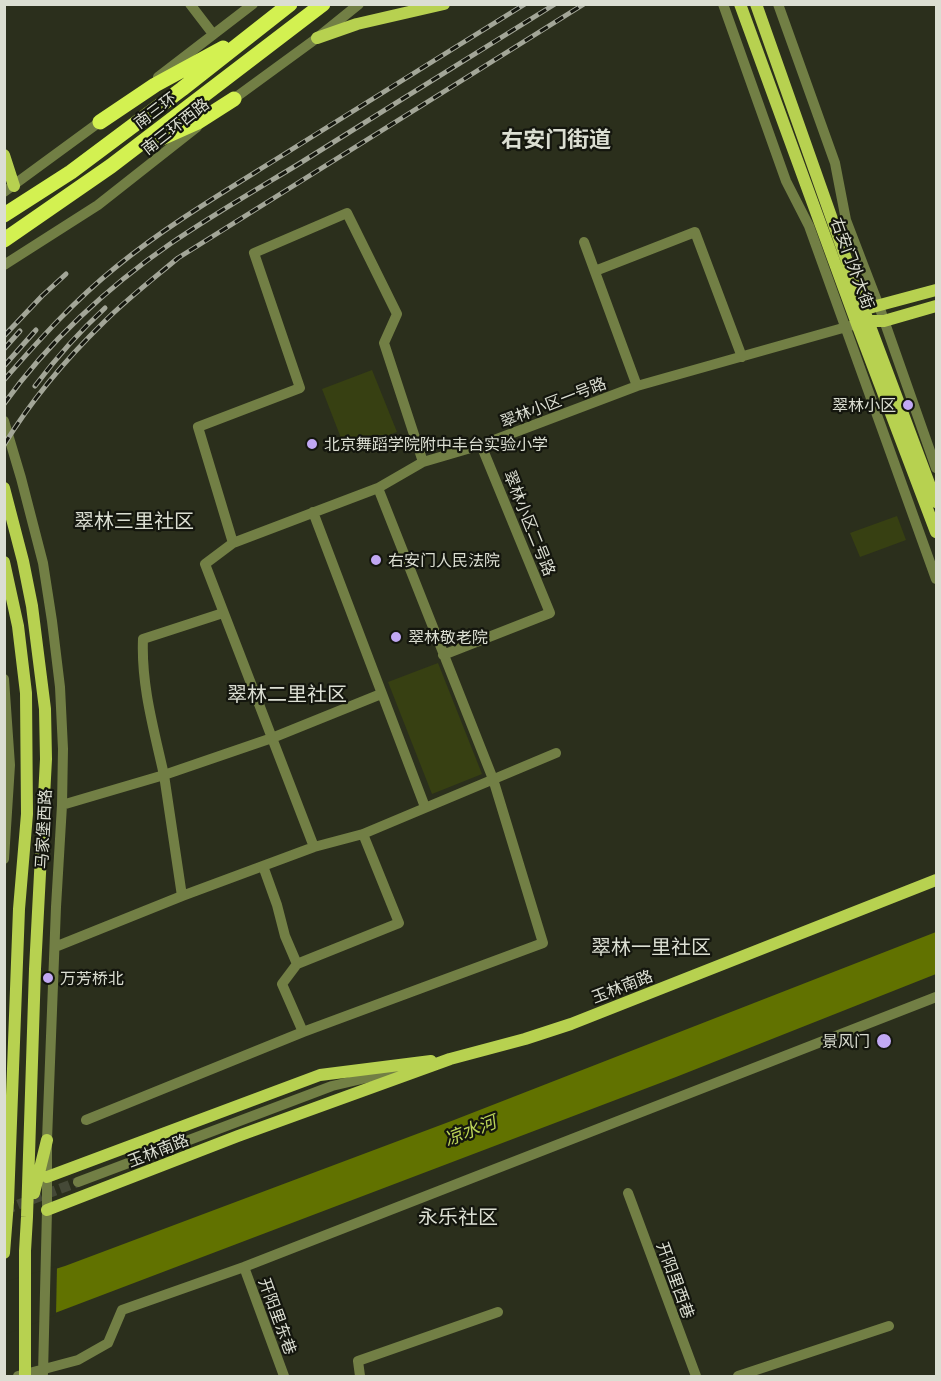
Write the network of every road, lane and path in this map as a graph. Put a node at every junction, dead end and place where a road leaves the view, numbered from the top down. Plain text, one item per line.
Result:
1 (190, 4) edge
2 (253, 4) edge
3 (323, 4) edge
4 (359, 4) edge
5 (444, 4) edge
6 (723, 4) edge
7 (740, 4) edge
8 (756, 4) edge
9 (778, 4) edge
10 (285, 8) edge
11 (213, 34) junction
12 (317, 38) junction
13 (234, 99) junction
14 (100, 122) junction
15 (4, 155) edge
16 (111, 166) junction
17 (9, 189) edge
18 (4, 215) edge
19 (4, 240) edge
20 (584, 242) dead end
21 (4, 265) edge
22 (595, 271) junction
23 (936, 290) edge
24 (879, 306) junction
25 (936, 306) edge
26 (859, 320) junction
27 (884, 321) junction
28 (741, 357) junction
29 (637, 386) junction
30 (4, 421) edge
31 (481, 445) junction
32 (931, 453) junction
33 (423, 462) junction
34 (936, 468) edge
35 (4, 488) edge
36 (378, 488) junction
37 (935, 497) edge
38 (313, 512) junction
39 (936, 532) edge
40 (233, 543) junction
41 (932, 552) edge
42 (4, 562) edge
43 (936, 579) edge
44 (223, 613) junction
45 (444, 655) junction
46 (4, 679) edge
47 (381, 693) junction
48 (272, 738) junction
49 (556, 753) dead end
50 (164, 775) junction
51 (493, 779) junction
52 (62, 805) junction
53 (425, 807) junction
54 (363, 834) junction
55 (314, 847) junction
56 (4, 859) edge
57 (263, 866) junction
58 (936, 880) edge
59 (182, 896) junction
60 (55, 946) junction
61 (297, 964) junction
62 (936, 997) edge
63 (303, 1032) junction
64 (450, 1059) junction
65 (86, 1120) dead end
66 (47, 1140) junction
67 (47, 1177) junction
68 (4, 1179) edge
69 (78, 1182) tunnel mouth
70 (628, 1193) dead end
71 (8, 1202) junction
72 (47, 1210) junction
73 (27, 1217) junction
74 (4, 1253) edge
75 (244, 1267) junction
76 (498, 1312) dead end
77 (889, 1326) dead end
78 (43, 1373) edge
79 (22, 1376) edge
80 (284, 1377) edge
81 (360, 1377) edge
82 (696, 1377) edge
83 (738, 1377) edge

1 - 11 street
2 - 11 street
3 - 16 highway, 南三环
4 - 12 street, 南三环西路
5 - 12 main road
6 - 26 street
7 - 26 main road, 右安门外大街
8 - 26 main road, 右安门外大街
9 - 24 street
10 - 14 highway
10 - 18 highway, 南三环
11 - 14 street
12 - 13 street, 南三环西路
13 - 16 highway
13 - 21 street, 南三环西路
14 - 17 street
15 - 17 main road
16 - 19 highway, 南三环
20 - 22 street
22 - 28 street
22 - 29 street
23 - 24 main road
24 - 26 main road
24 - 27 street
25 - 27 main road
26 - 27 main road
26 - 28 street, 翠林小区一号路
26 - 37 main road, 右安门外大街
26 - 39 main road, 右安门外大街
26 - 41 street
27 - 32 street
28 - 29 street, 翠林小区一号路
29 - 31 street, 翠林小区一号路
30 - 52 street, 马家堡西路
31 - 33 street, 翠林小区一号路
31 - 45 street, 翠林小区二号路
32 - 34 street
32 - 37 street
33 - 36 street, 翠林小区一号路
33 - 40 street
35 - 73 main road, 马家堡西路
36 - 38 street, 翠林小区一号路
36 - 45 street
38 - 40 street, 翠林小区一号路
38 - 47 street
40 - 44 street, 翠林小区一号路
41 - 43 street
42 - 71 main road, 马家堡西路
44 - 48 street
44 - 50 street
45 - 51 street
46 - 56 street
47 - 48 street
47 - 53 street
48 - 50 street
48 - 55 street
49 - 51 street
50 - 52 street
50 - 59 street
51 - 53 street
51 - 63 street
52 - 60 street, 马家堡西路
53 - 54 street
54 - 55 street
54 - 61 street
55 - 57 street
57 - 59 street
57 - 61 street
58 - 64 main road, 玉林南路
59 - 60 street
60 - 66 street, 马家堡西路
61 - 63 street
62 - 75 street
63 - 65 street
64 - 67 main road, 玉林南路
64 - 69 street, 玉林南路
64 - 72 main road, 玉林南路
66 - 67 street, 马家堡西路
66 - 73 main road
67 - 72 street, 马家堡西路
68 - 71 main road
70 - 82 street, 开阳里西巷
71 - 74 main road, 马家堡西路
72 - 78 street, 马家堡西路
73 - 79 main road, 马家堡西路
75 - 78 street
75 - 80 street, 开阳里东巷
76 - 81 street
77 - 83 street
78 - 79 street

